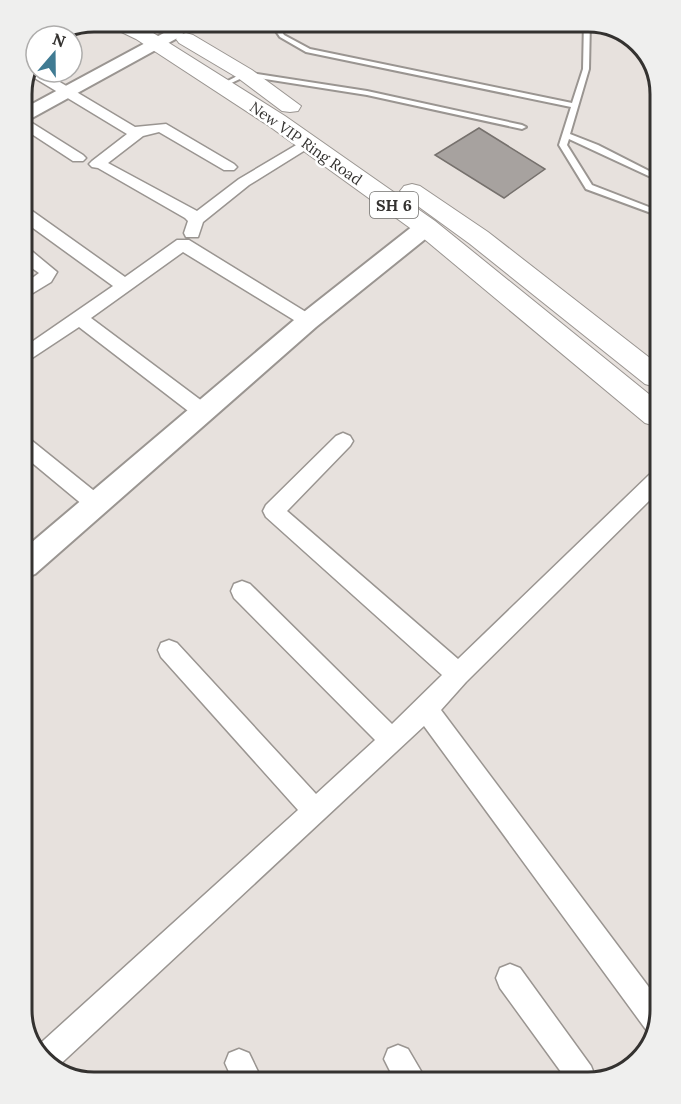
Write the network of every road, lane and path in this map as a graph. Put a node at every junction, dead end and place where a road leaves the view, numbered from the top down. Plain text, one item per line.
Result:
1 (161, 32) edge
2 (279, 32) edge
3 (587, 32) edge
4 (244, 74) junction
5 (56, 84) edge
6 (221, 86) junction
7 (68, 91) junction
8 (575, 106) junction
9 (32, 110) edge
10 (32, 121) edge
11 (522, 127) dead end
12 (138, 132) junction
13 (566, 135) junction
14 (308, 144) junction
15 (78, 158) dead end
16 (229, 167) dead end
17 (650, 174) edge
18 (650, 210) edge
19 (32, 219) edge
20 (196, 220) junction
21 (426, 227) junction
22 (183, 244) junction
23 (32, 259) edge
24 (125, 286) junction
25 (32, 287) edge
26 (79, 318) junction
27 (308, 321) junction
28 (32, 351) edge
29 (650, 373) edge
30 (650, 411) edge
31 (203, 412) junction
32 (344, 441) dead end
33 (32, 452) edge
34 (650, 488) edge
35 (96, 504) junction
36 (32, 559) edge
37 (242, 591) dead end
38 (169, 650) dead end
39 (458, 674) junction
40 (426, 709) junction
41 (392, 741) junction
42 (315, 812) junction
43 (510, 978) dead end
44 (650, 1011) edge
45 (50, 1054) edge
46 (578, 1072) edge

1 - 4 main road, New VIP Ring Road / SH 6
1 - 6 main road, New VIP Ring Road / SH 6
1 - 7 street
2 - 8 lane
3 - 8 lane
4 - 6 lane
4 - 11 lane
4 - 29 main road, New VIP Ring Road / SH 6
5 - 7 street
6 - 14 main road, New VIP Ring Road / SH 6
7 - 9 street
7 - 12 street
8 - 13 lane
10 - 15 street
12 - 16 street
12 - 20 street
13 - 17 lane
13 - 18 lane
14 - 20 street
14 - 21 main road, New VIP Ring Road / SH 6
19 - 24 street
20 - 22 street
21 - 27 street
21 - 30 main road, New VIP Ring Road / SH 6
22 - 24 street
22 - 27 street
23 - 25 street
24 - 26 street
26 - 28 street
26 - 31 street
27 - 31 street
31 - 35 street
32 - 39 street
33 - 35 street
34 - 39 street
35 - 36 street
37 - 41 street
38 - 42 street
39 - 40 street
40 - 41 street
40 - 44 street
41 - 42 street
42 - 45 street
43 - 46 street

